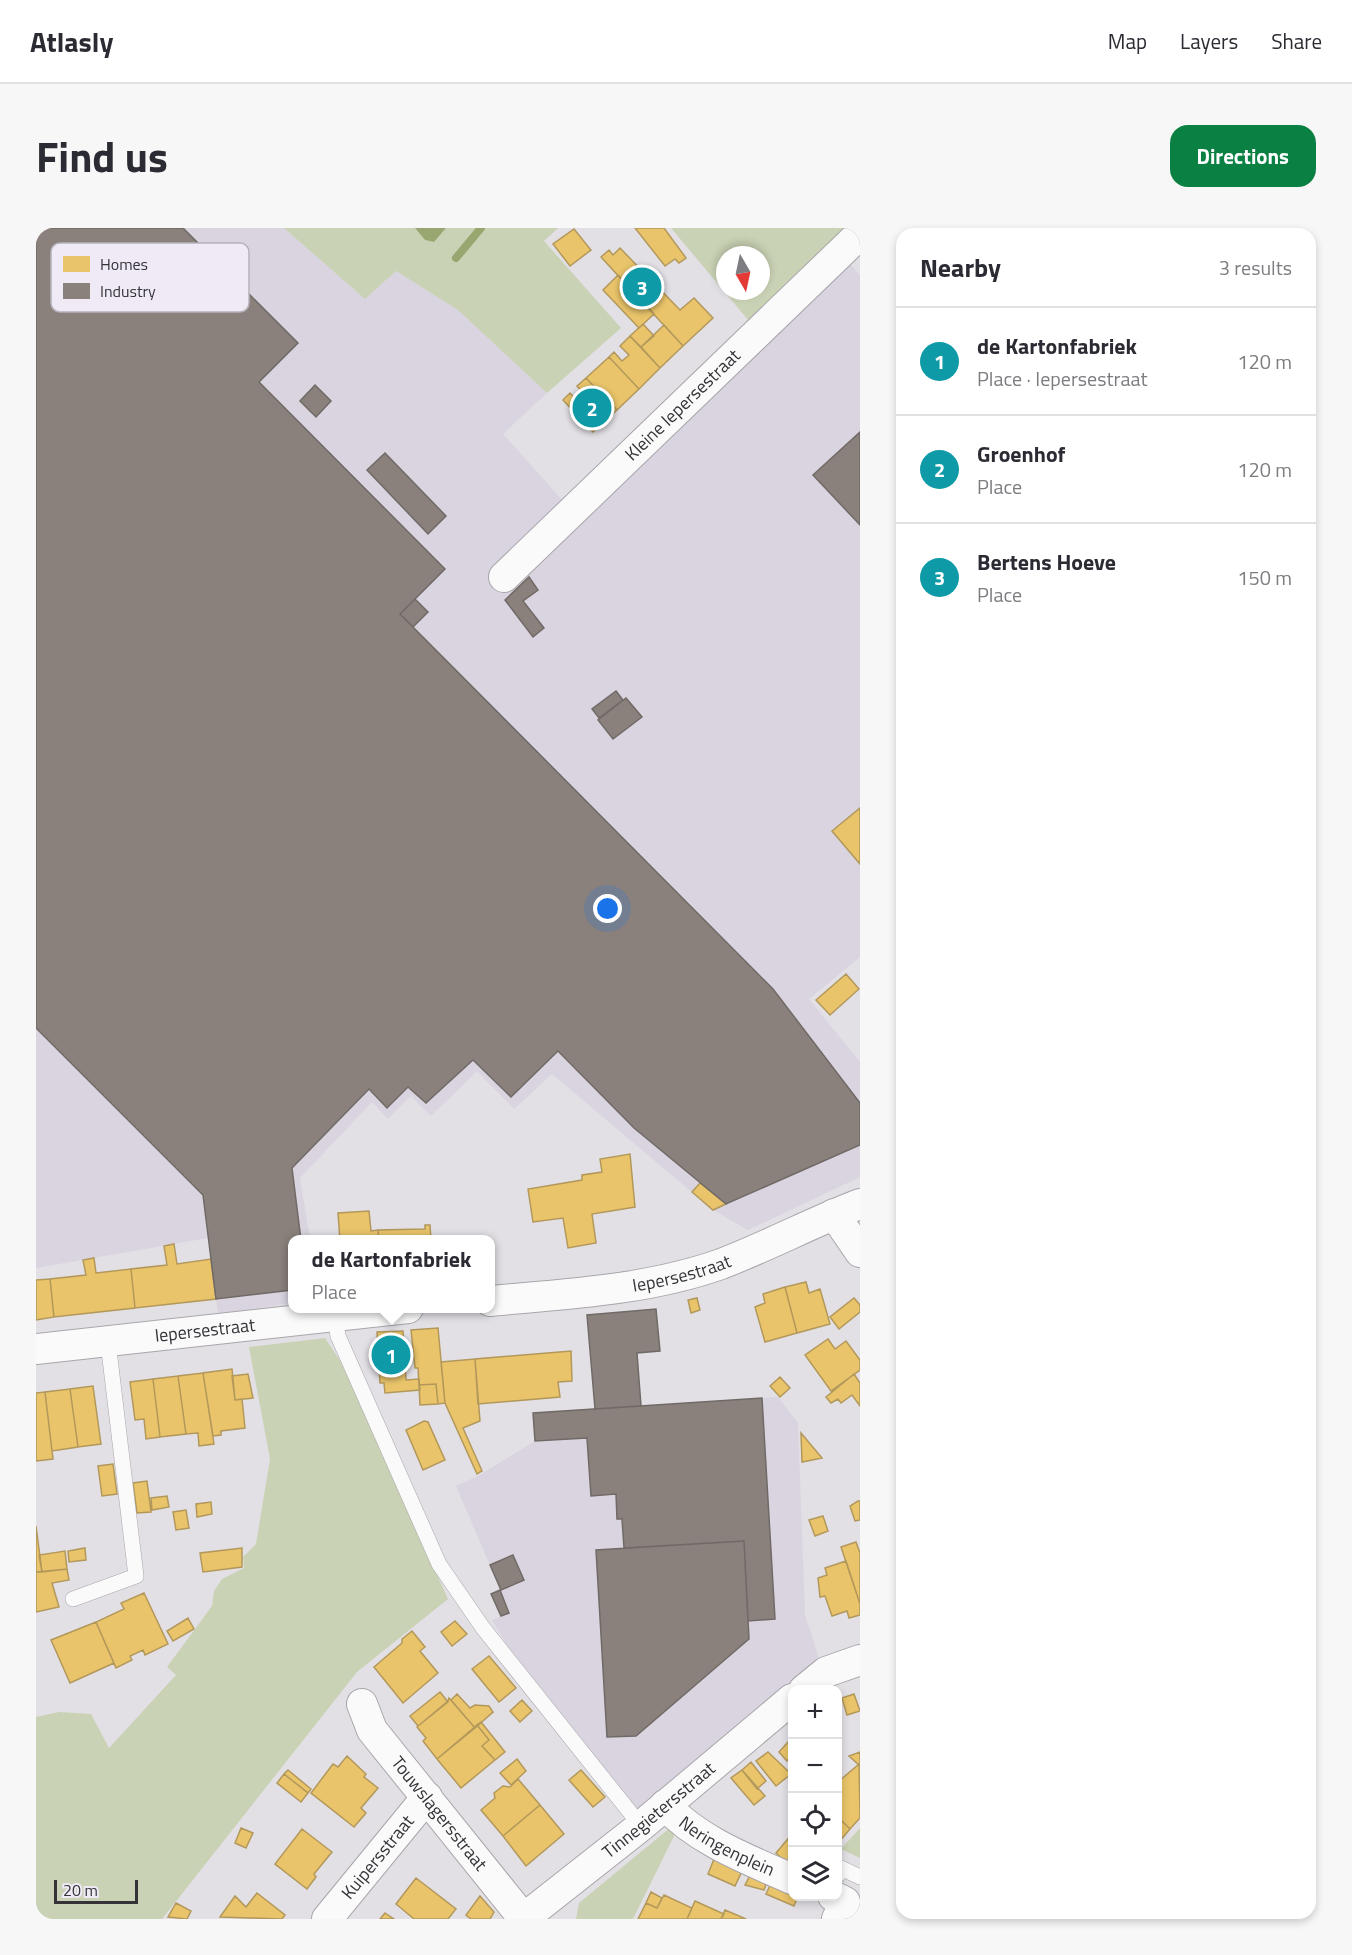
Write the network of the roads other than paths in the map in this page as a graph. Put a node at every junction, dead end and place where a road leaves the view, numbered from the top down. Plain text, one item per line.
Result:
1 (860, 234) edge
2 (504, 578) dead end
3 (847, 1209) edge
4 (860, 1252) edge
5 (495, 1301) edge
6 (367, 1313) edge
7 (335, 1317) junction
8 (108, 1342) junction
9 (36, 1349) edge
10 (72, 1599) dead end
11 (860, 1660) edge
12 (809, 1685) edge
13 (788, 1702) edge
14 (362, 1704) dead end
15 (427, 1797) junction
16 (665, 1805) junction
17 (641, 1826) junction
18 (842, 1868) edge
19 (788, 1877) edge
20 (860, 1877) edge
21 (842, 1900) edge
22 (513, 1914) edge
23 (327, 1919) edge
24 (837, 1919) edge

1 - 2 street, Kleine Iepersestraat
3 - 4 street
3 - 5 street, Iepersestraat
6 - 7 street, Iepersestraat
7 - 8 street, Iepersestraat
7 - 17 lane
8 - 9 street, Iepersestraat
8 - 10 lane
11 - 12 street
13 - 16 street, Tinnegietersstraat
14 - 15 street, Touwslagersstraat
15 - 22 street, Touwslagersstraat
15 - 23 street, Kuipersstraat
16 - 17 street, Tinnegietersstraat
16 - 19 street, Neringenplein
17 - 22 street, Tinnegietersstraat
18 - 20 lane
21 - 24 street

